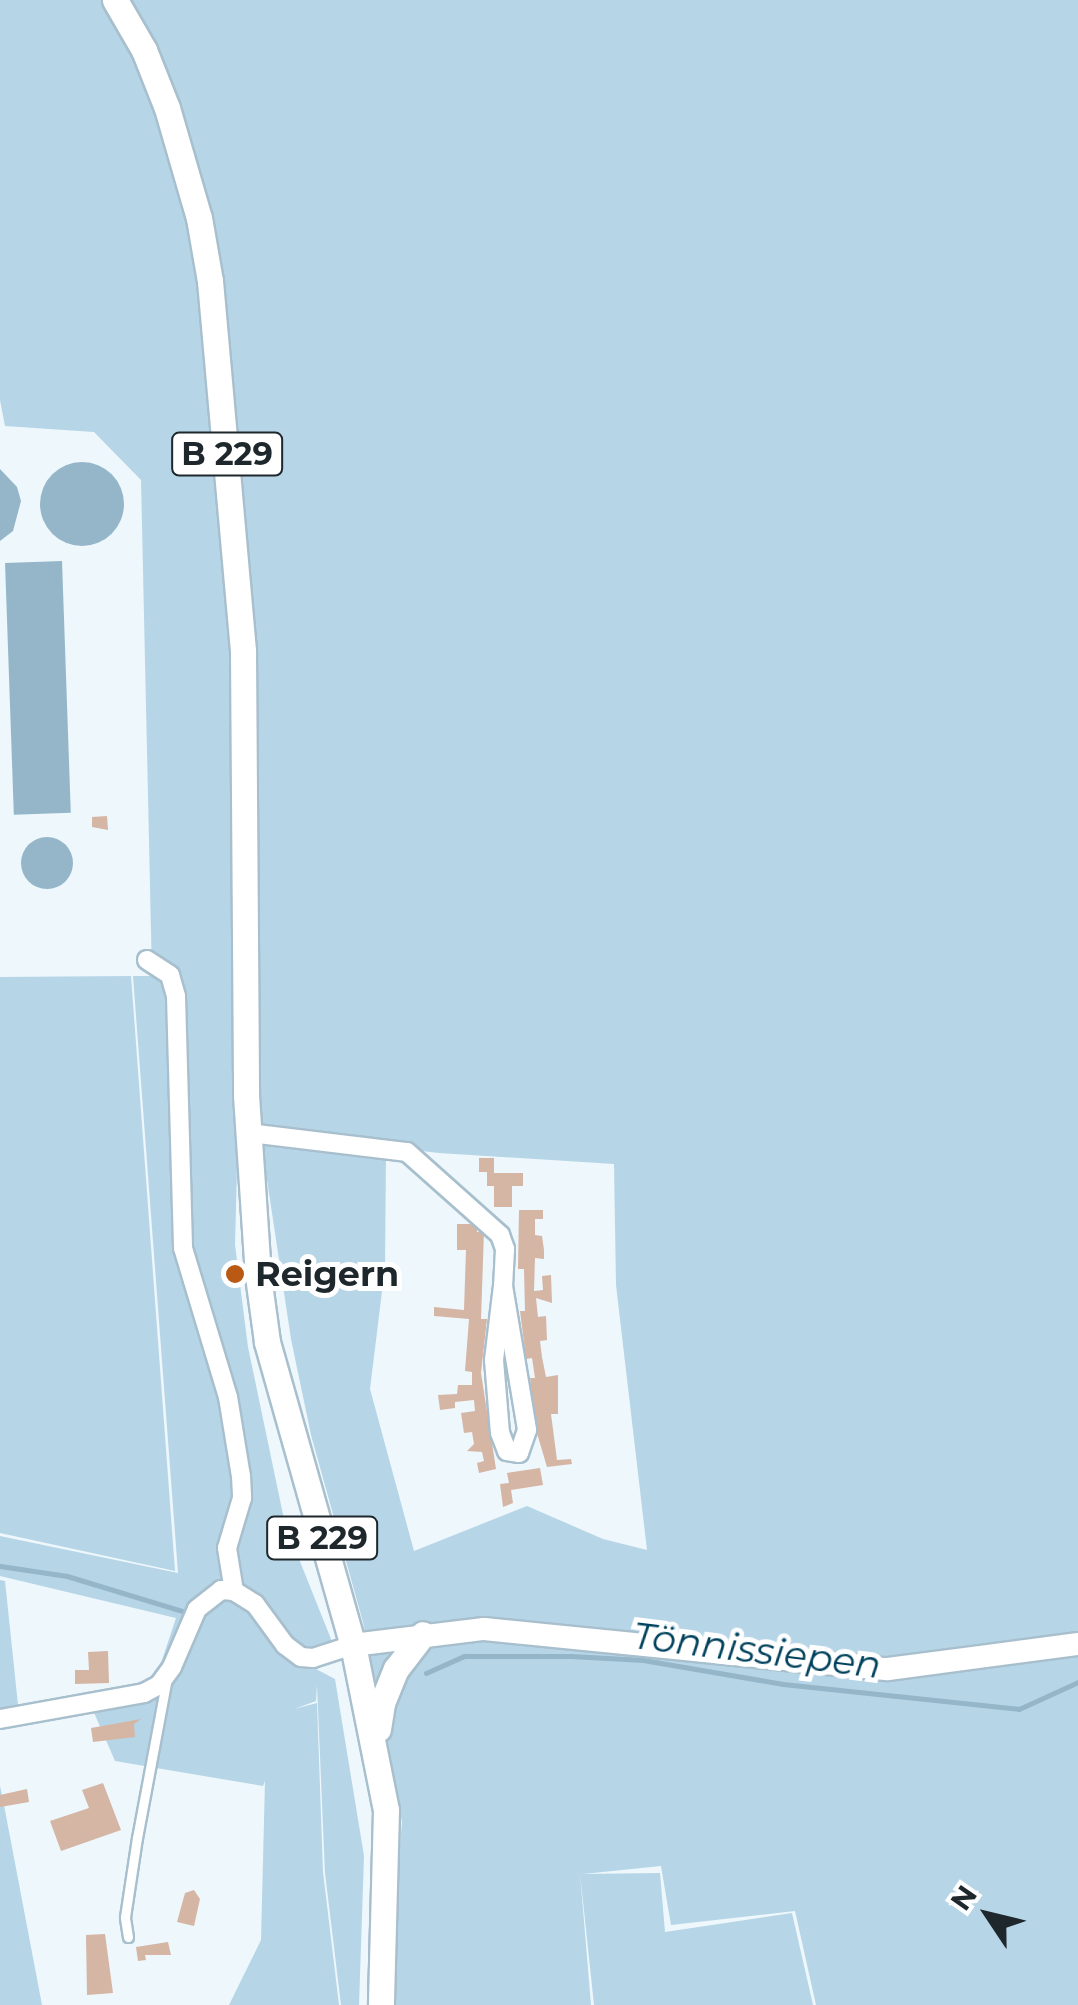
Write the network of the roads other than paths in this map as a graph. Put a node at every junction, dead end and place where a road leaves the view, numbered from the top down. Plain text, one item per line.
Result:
1 (115, 0) edge
2 (147, 960) dead end
3 (248, 1133) junction
4 (503, 1286) junction
5 (234, 1591) junction
6 (423, 1634) junction
7 (1078, 1644) edge
8 (353, 1645) junction
9 (168, 1676) junction
10 (0, 1719) edge
11 (375, 1744) junction
12 (128, 1937) dead end
13 (381, 2005) edge

1 - 3 main road, B 229
2 - 5 street
3 - 4 street
3 - 8 main road, B 229
4 - 4 street
5 - 8 street
5 - 9 street
6 - 7 main road
6 - 8 main road
6 - 11 main road
8 - 11 main road, B 229
9 - 10 street
9 - 12 lane
11 - 13 main road, B 229

